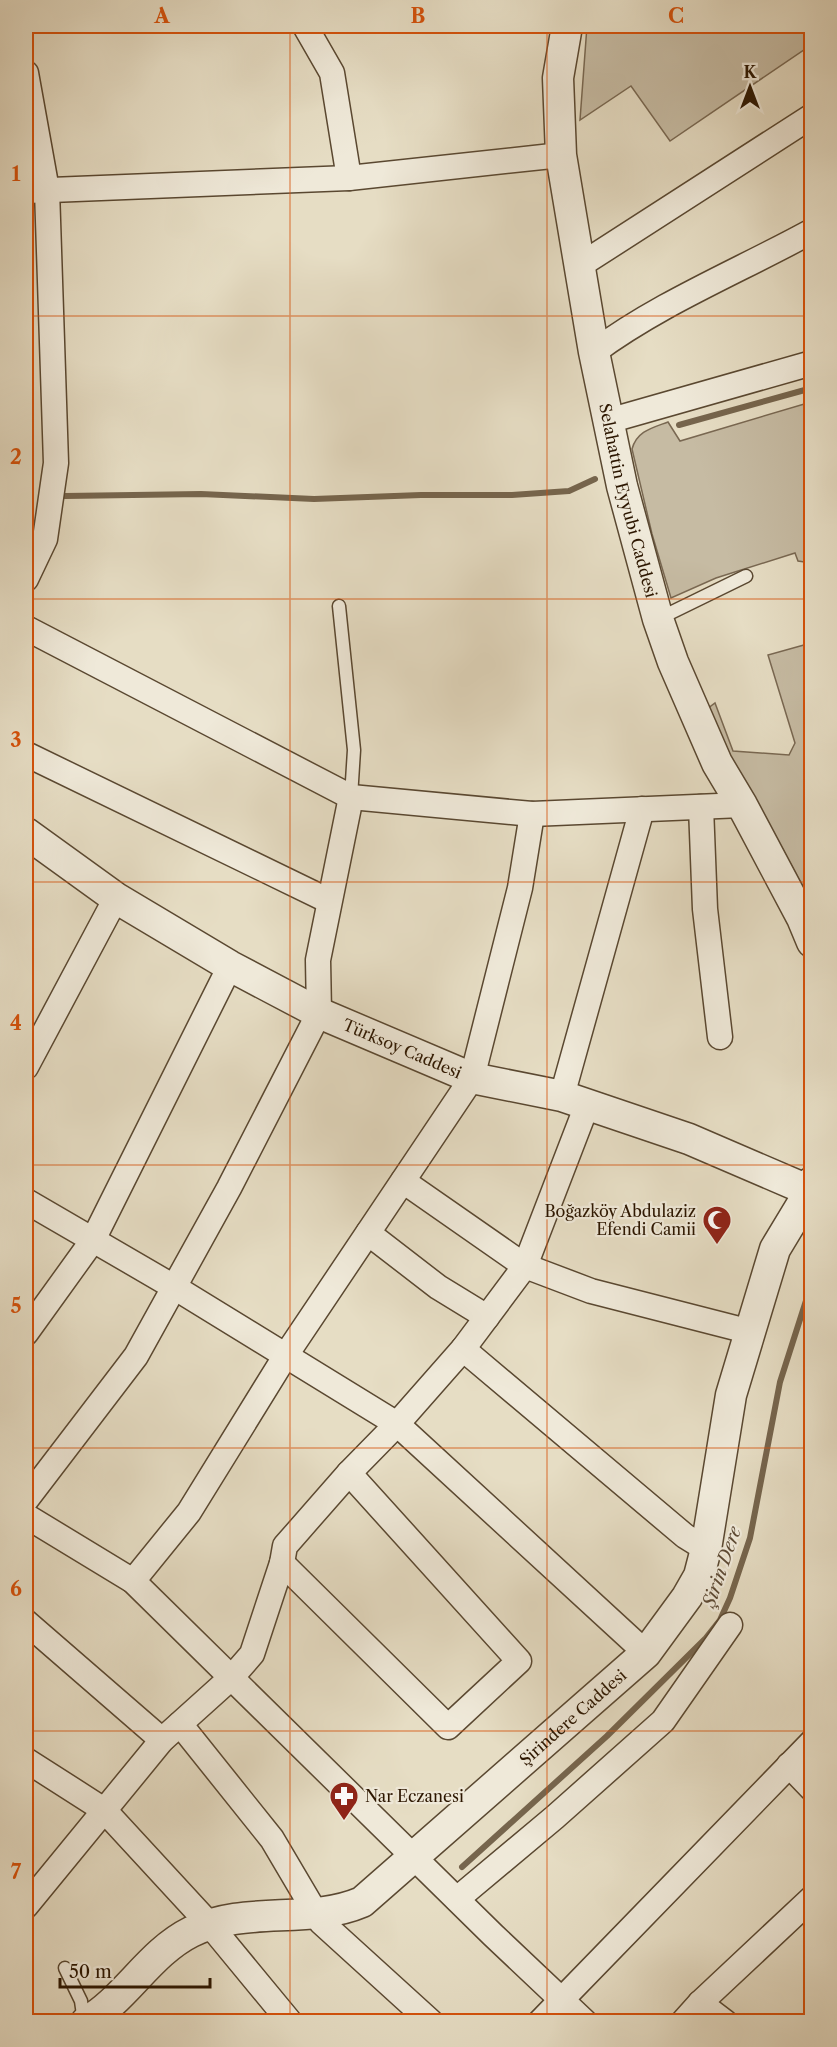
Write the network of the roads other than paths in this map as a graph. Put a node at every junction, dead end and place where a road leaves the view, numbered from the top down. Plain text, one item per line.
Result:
1 (305, 26) edge
2 (567, 26) edge
3 (26, 73) edge
4 (812, 116) edge
5 (561, 155) junction
6 (349, 178) junction
7 (36, 191) edge
8 (812, 231) edge
9 (579, 266) junction
10 (594, 352) junction
11 (812, 363) edge
12 (608, 421) junction
13 (746, 576) dead end
14 (26, 579) edge
15 (339, 606) dead end
16 (658, 619) junction
17 (26, 628) edge
18 (26, 754) edge
19 (351, 797) junction
20 (742, 805) junction
21 (701, 807) junction
22 (642, 809) junction
23 (532, 814) junction
24 (26, 833) edge
25 (116, 898) junction
26 (329, 901) junction
27 (812, 942) edge
28 (230, 966) junction
29 (319, 1013) junction
30 (720, 1037) dead end
31 (26, 1067) edge
32 (472, 1078) junction
33 (575, 1100) junction
34 (403, 1181) junction
35 (811, 1189) edge
36 (26, 1201) edge
37 (368, 1233) junction
38 (93, 1240) junction
39 (525, 1266) junction
40 (174, 1287) junction
41 (487, 1317) junction
42 (751, 1332) junction
43 (26, 1333) edge
44 (463, 1349) junction
45 (286, 1355) junction
46 (397, 1424) junction
47 (350, 1473) junction
48 (26, 1500) edge
49 (26, 1516) edge
50 (706, 1549) junction
51 (282, 1563) junction
52 (133, 1581) junction
53 (26, 1622) edge
54 (730, 1625) dead end
55 (646, 1653) junction
56 (232, 1677) junction
57 (171, 1732) junction
58 (812, 1742) edge
59 (26, 1760) edge
60 (789, 1765) junction
61 (812, 1789) edge
62 (104, 1810) junction
63 (415, 1856) junction
64 (28, 1897) edge
65 (812, 1898) edge
66 (457, 1899) junction
67 (315, 1912) junction
68 (210, 1925) junction
69 (64, 1968) dead end
70 (561, 1999) junction
71 (700, 2002) junction
72 (85, 2022) edge
73 (290, 2022) edge
74 (431, 2022) edge
75 (540, 2022) edge
76 (585, 2022) edge
77 (683, 2022) edge
78 (725, 2022) edge

1 - 6 street
2 - 5 street, Selahattin Eyyubi Caddesi
3 - 7 street
4 - 9 street
5 - 6 street
5 - 9 street, Selahattin Eyyubi Caddesi
6 - 7 street
7 - 14 street
8 - 10 street
9 - 10 street, Selahattin Eyyubi Caddesi
10 - 12 street, Selahattin Eyyubi Caddesi
11 - 12 street
12 - 16 street, Selahattin Eyyubi Caddesi
13 - 16 lane
15 - 19 lane
16 - 20 street, Selahattin Eyyubi Caddesi
17 - 19 street
18 - 26 street
19 - 23 street
19 - 26 street
20 - 21 street
20 - 27 street, Selahattin Eyyubi Caddesi
21 - 22 street
21 - 30 street
22 - 23 street
22 - 33 street
23 - 32 street
24 - 25 street, Türksoy Caddesi
25 - 28 street, Türksoy Caddesi
25 - 31 street
26 - 29 street
28 - 29 street, Türksoy Caddesi
28 - 38 street
29 - 32 street, Türksoy Caddesi
29 - 40 street
32 - 33 street, Türksoy Caddesi
32 - 34 street
33 - 35 street, Türksoy Caddesi
33 - 39 street
34 - 37 street
34 - 39 street
35 - 42 street, Şirindere Caddesi
36 - 38 street
37 - 41 street
37 - 45 street
38 - 40 street
38 - 43 street
39 - 41 street
39 - 42 street
40 - 45 street
40 - 48 street
41 - 44 street
42 - 50 street, Şirindere Caddesi
44 - 46 street
44 - 50 street
45 - 46 street
45 - 52 street
46 - 47 street
46 - 55 street
47 - 51 street
47 - 51 street
49 - 52 street
50 - 55 street, Şirindere Caddesi
51 - 56 street
52 - 56 street
53 - 57 street
54 - 66 street
55 - 63 street, Şirindere Caddesi
56 - 57 street
56 - 63 street
57 - 62 street
57 - 67 street
58 - 60 street
59 - 62 street
60 - 61 street
60 - 70 street
62 - 64 street
62 - 68 street
63 - 66 street
63 - 67 street, Şirindere Caddesi
65 - 71 street
66 - 70 street
67 - 68 street, Şirindere Caddesi
67 - 74 street
68 - 72 street, Şirindere Caddesi
68 - 73 street
69 - 72 lane
70 - 75 street
70 - 76 street
71 - 77 street
71 - 78 street

